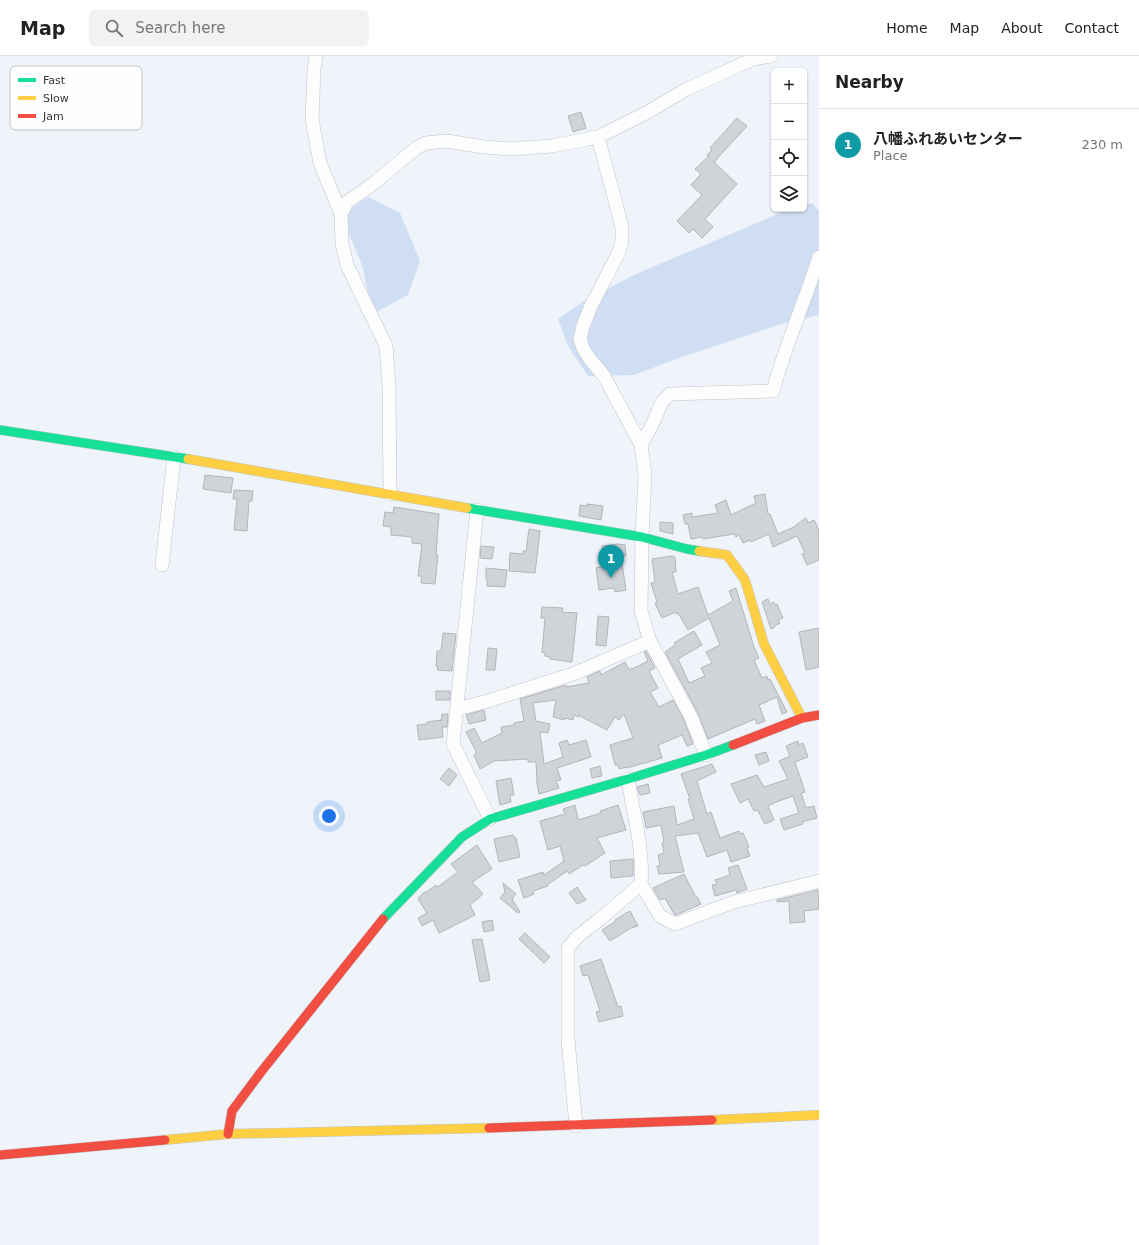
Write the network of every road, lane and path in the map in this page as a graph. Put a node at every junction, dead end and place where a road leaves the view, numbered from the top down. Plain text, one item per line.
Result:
1 (316, 56) edge
2 (771, 56) edge
3 (598, 136) junction
4 (341, 214) junction
5 (819, 257) edge
6 (0, 430) edge
7 (641, 445) junction
8 (174, 457) junction
9 (390, 494) junction
10 (478, 510) junction
11 (642, 537) junction
12 (162, 565) dead end
13 (650, 641) junction
14 (457, 709) junction
15 (819, 715) edge
16 (802, 718) junction
17 (706, 755) junction
18 (628, 780) junction
19 (490, 819) junction
20 (819, 881) edge
21 (640, 884) junction
22 (819, 1115) edge
23 (576, 1126) junction
24 (228, 1134) junction
25 (0, 1155) edge

1 - 4 street
2 - 3 street
3 - 4 street
3 - 7 street
4 - 9 street
5 - 7 street
6 - 8 street
7 - 11 street
8 - 9 street
8 - 12 street
9 - 10 street
10 - 11 street
10 - 14 street
11 - 13 street
11 - 16 street
13 - 14 street
13 - 17 street
14 - 19 street
15 - 16 street
16 - 17 street
17 - 18 street
18 - 19 street
18 - 21 street
19 - 24 street
20 - 21 street
21 - 23 street
22 - 23 street
23 - 24 street
24 - 25 street

